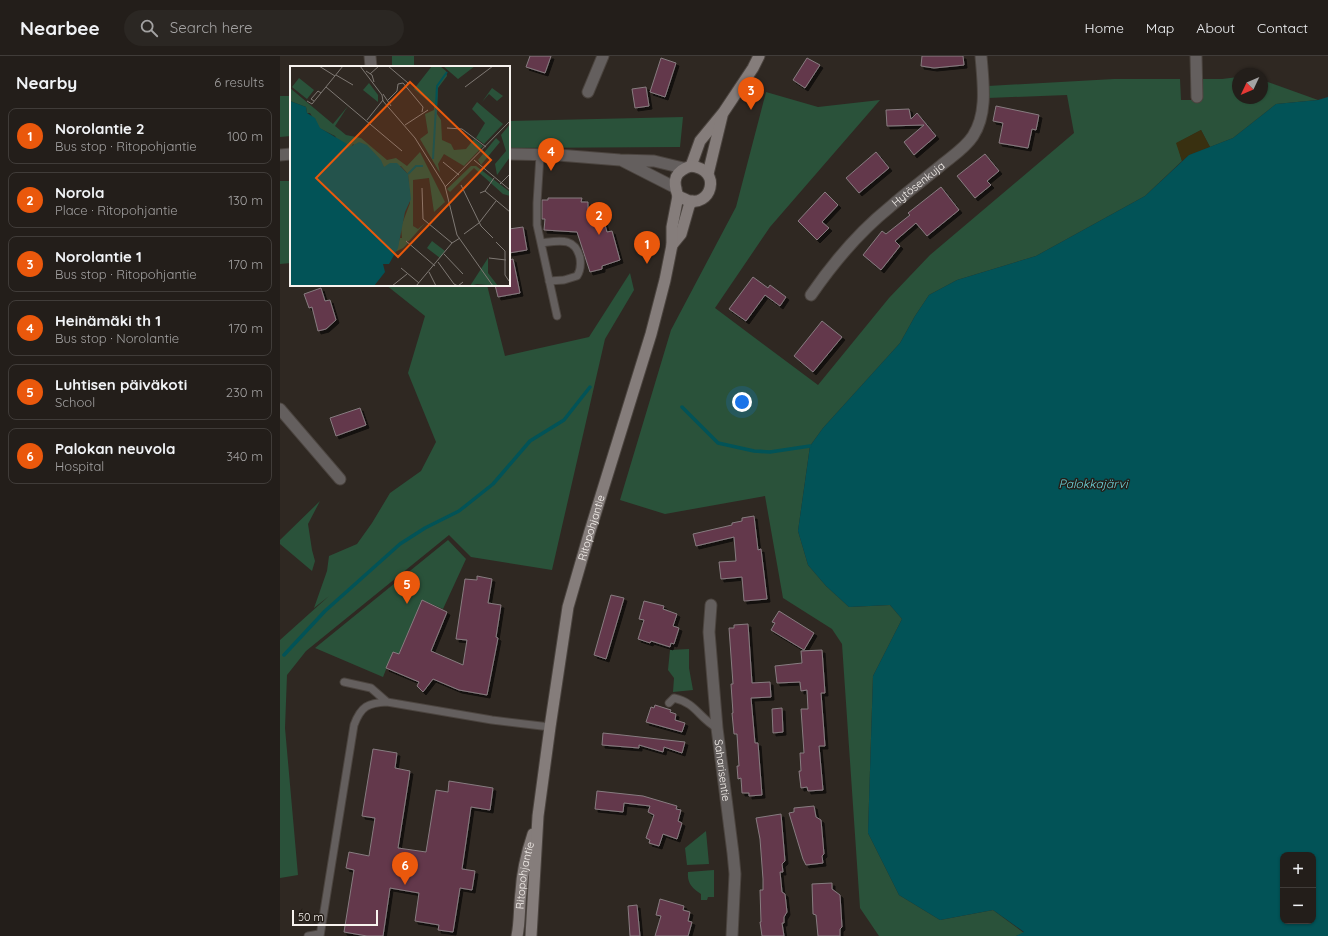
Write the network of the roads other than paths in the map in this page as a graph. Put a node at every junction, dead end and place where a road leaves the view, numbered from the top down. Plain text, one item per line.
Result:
1 (603, 56) edge
2 (759, 56) edge
3 (981, 56) edge
4 (1196, 56) edge
5 (588, 92) dead end
6 (1197, 97) dead end
7 (723, 113) junction
8 (510, 154) edge
9 (540, 155) junction
10 (620, 160) junction
11 (687, 167) junction
12 (708, 174) junction
13 (677, 192) junction
14 (692, 201) junction
15 (541, 243) junction
16 (672, 245) junction
17 (549, 281) junction
18 (810, 295) dead end
19 (557, 316) dead end
20 (280, 409) edge
21 (340, 479) dead end
22 (711, 605) dead end
23 (344, 682) dead end
24 (387, 702) junction
25 (669, 703) dead end
26 (550, 727) junction
27 (717, 728) junction
28 (538, 816) junction
29 (320, 935) edge
30 (308, 936) edge
31 (517, 936) edge
32 (531, 936) edge
33 (732, 936) edge

1 - 5 street
2 - 7 main road
3 - 18 street, Hytösenkuja
4 - 6 street
7 - 11 main road
7 - 12 main road
8 - 9 street
9 - 10 street
9 - 15 lane
10 - 11 street
10 - 13 street
11 - 12 main road
11 - 13 main road
12 - 14 main road
13 - 14 main road
13 - 16 main road, Ritopohjantie
14 - 16 main road, Ritopohjantie
15 - 17 lane
15 - 17 lane
16 - 26 main road, Ritopohjantie
17 - 19 lane
20 - 21 street
22 - 27 street, Saharisentie
23 - 24 lane
24 - 26 lane
24 - 29 lane
25 - 27 lane
26 - 28 main road, Ritopohjantie
27 - 33 street, Saharisentie
28 - 31 main road, Ritopohjantie
28 - 32 main road, Ritopohjantie
29 - 30 lane

